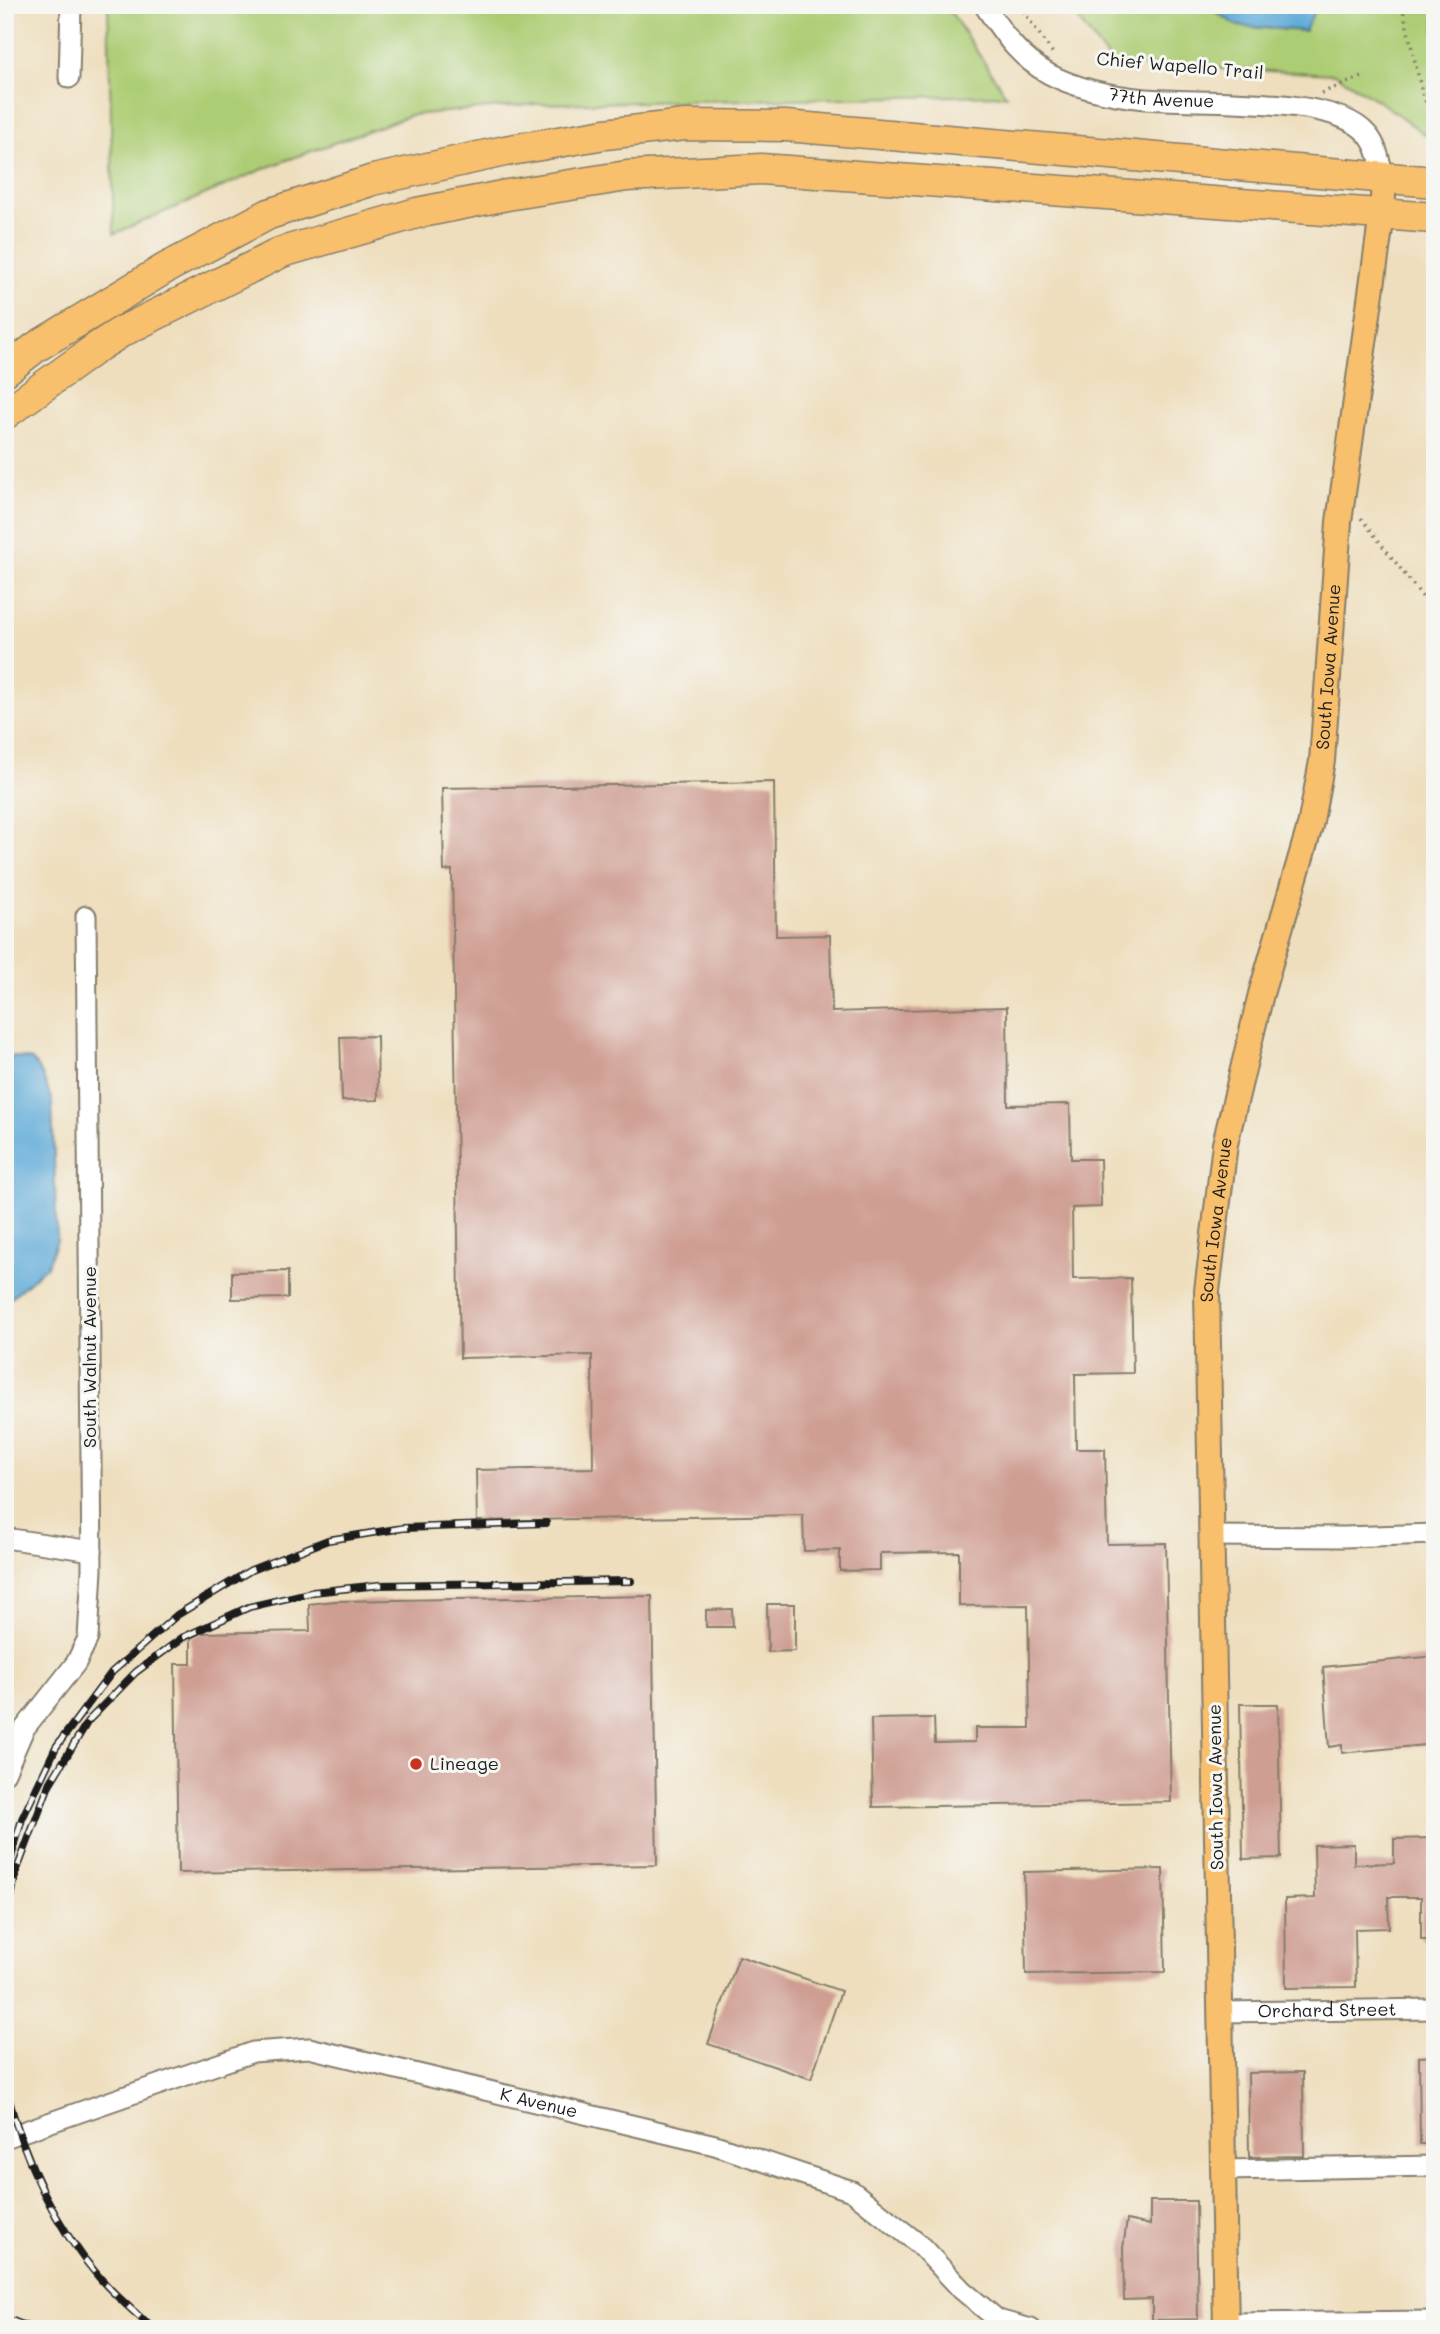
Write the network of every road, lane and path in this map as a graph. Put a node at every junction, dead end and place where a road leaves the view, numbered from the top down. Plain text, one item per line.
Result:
1 (71, 5) edge
2 (984, 5) edge
3 (1019, 5) edge
4 (1402, 5) edge
5 (1062, 61) dead end
6 (1365, 76) dead end
7 (69, 78) dead end
8 (1321, 93) dead end
9 (1435, 117) edge
10 (1366, 131) joint
11 (1384, 178) junction
12 (1435, 183) edge
13 (1382, 214) junction
14 (1435, 218) edge
15 (5, 371) edge
16 (5, 414) edge
17 (1343, 494) junction
18 (1435, 613) edge
19 (86, 916) dead end
20 (1435, 1534) edge
21 (1212, 1536) junction
22 (5, 1538) edge
23 (92, 1551) junction
24 (5, 1773) edge
25 (1435, 2009) edge
26 (1220, 2012) junction
27 (5, 2138) edge
28 (1435, 2166) edge
29 (1223, 2171) junction
30 (1435, 2320) edge
31 (1226, 2326) edge
32 (1031, 2329) edge

1 - 7 street
2 - 10 street, 77th Avenue
3 - 5 path
4 - 9 path
6 - 8 path
10 - 11 street, South Iowa Avenue
11 - 12 highway
11 - 13 main road, South Iowa Avenue
11 - 15 highway
13 - 14 highway
13 - 16 highway
13 - 17 main road, South Iowa Avenue
17 - 18 path
17 - 21 main road, South Iowa Avenue
19 - 23 street, South Walnut Avenue
20 - 21 street
21 - 26 main road, South Iowa Avenue
22 - 23 street
23 - 24 street, South Walnut Avenue
25 - 26 street, Orchard Street
26 - 29 main road, South Iowa Avenue
27 - 32 street, K Avenue
28 - 29 street
29 - 31 main road, South Iowa Avenue
30 - 31 street

